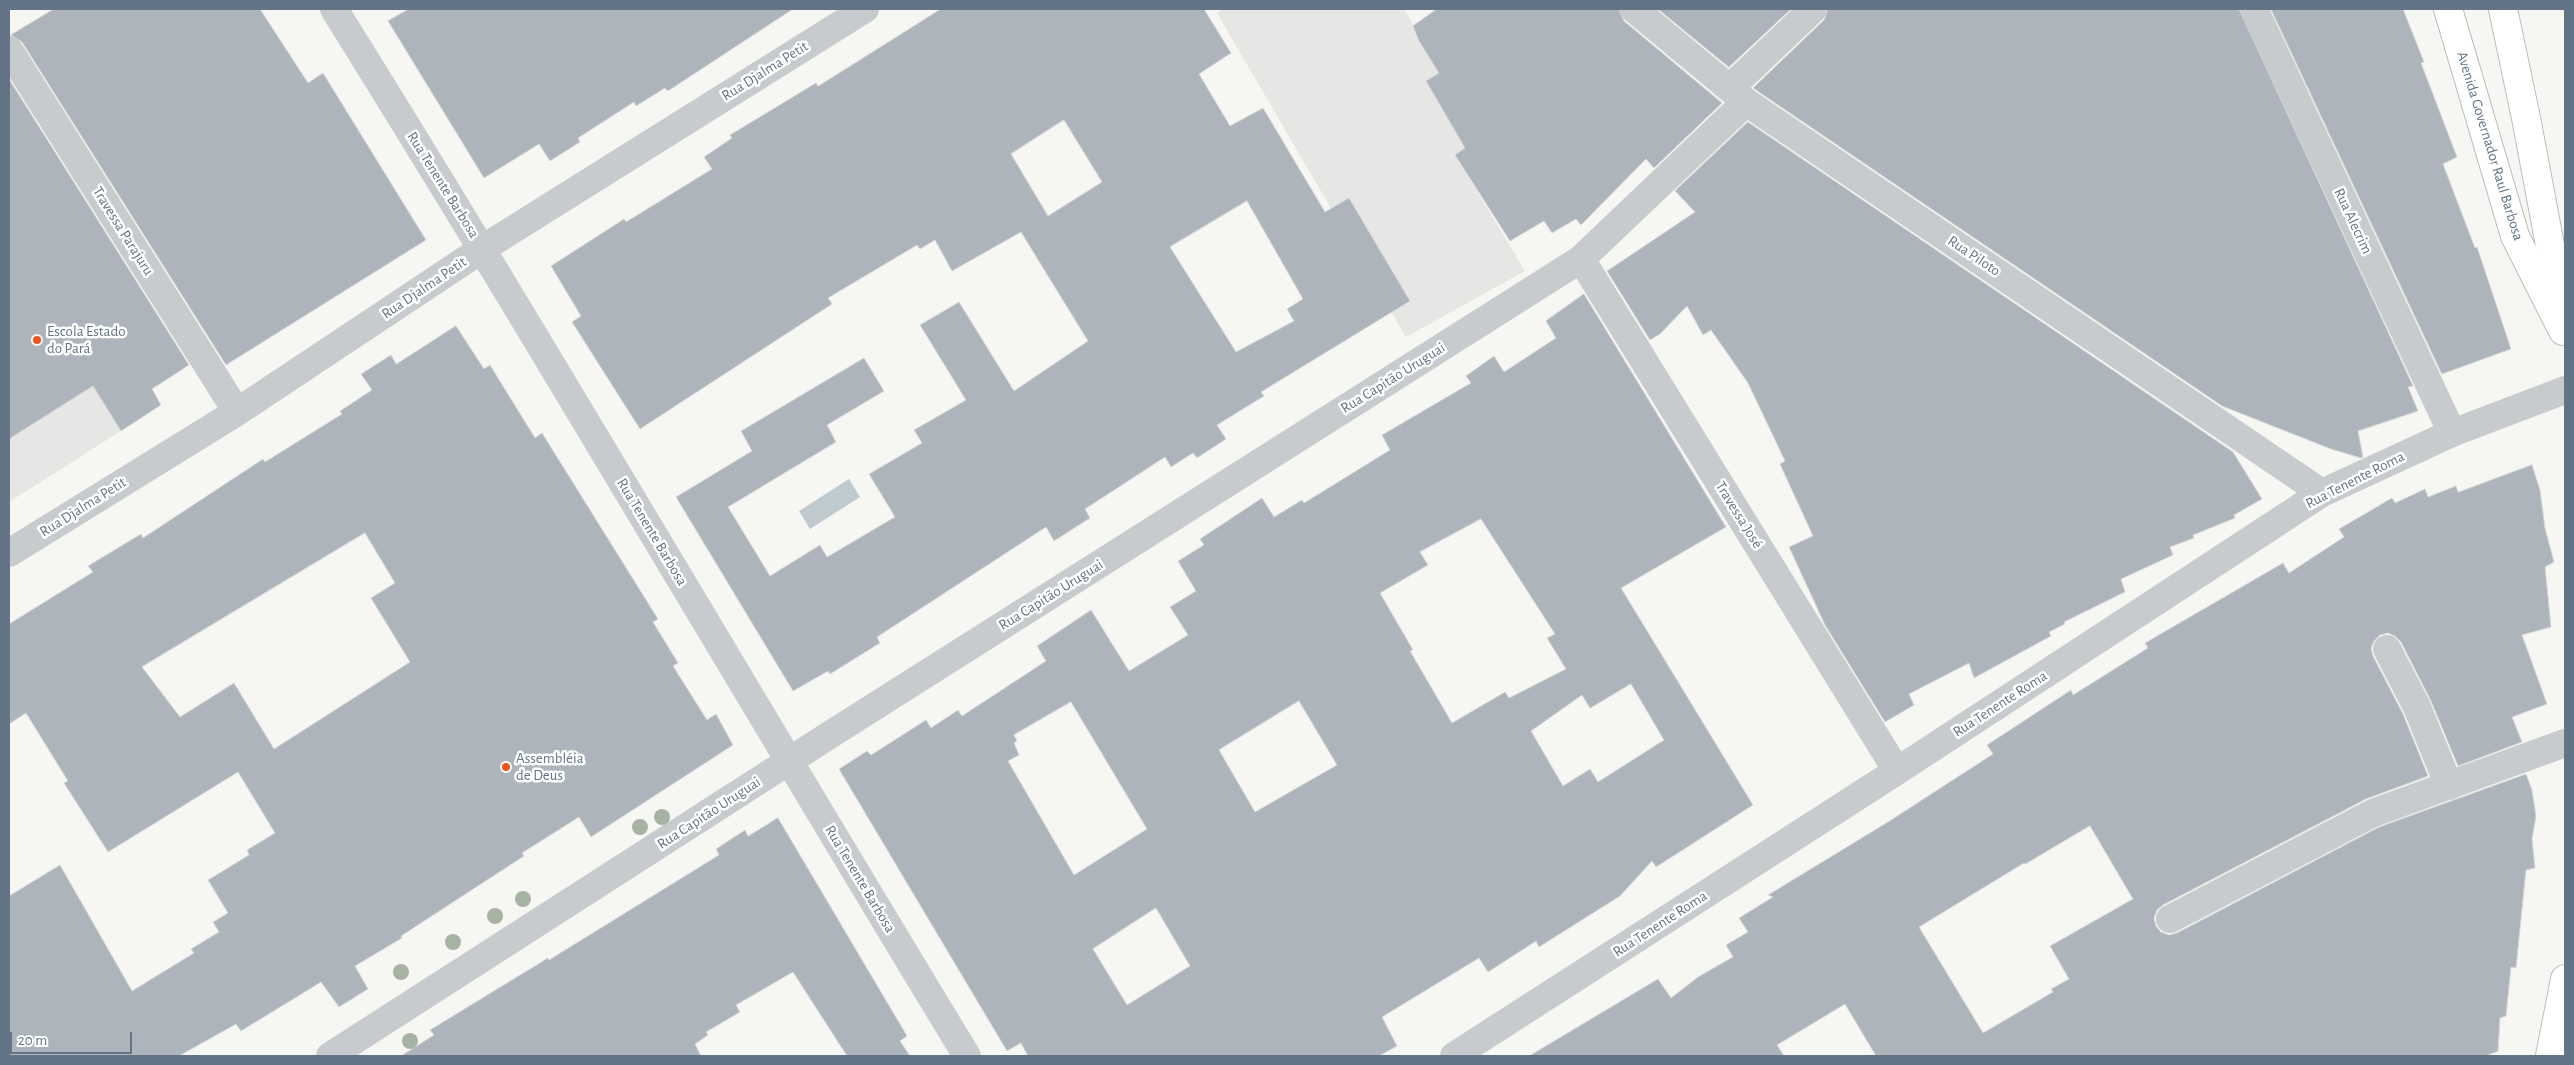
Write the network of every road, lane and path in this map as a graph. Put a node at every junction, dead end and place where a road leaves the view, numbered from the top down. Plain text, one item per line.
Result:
1 (334, 9) edge
2 (865, 9) edge
3 (1634, 9) edge
4 (1813, 9) edge
5 (2254, 9) edge
6 (2448, 9) edge
7 (2503, 9) edge
8 (9, 50) edge
9 (1738, 95) junction
10 (482, 249) junction
11 (1581, 259) junction
12 (2565, 325) edge
13 (2565, 335) edge
14 (2565, 390) edge
15 (237, 412) junction
16 (2452, 433) junction
17 (2322, 493) junction
18 (9, 553) edge
19 (2387, 650) dead end
20 (2565, 743) edge
21 (788, 762) junction
22 (1898, 771) junction
23 (2449, 786) junction
24 (2170, 919) dead end
25 (2565, 979) edge
26 (330, 1056) edge
27 (967, 1056) edge
28 (1454, 1056) edge
29 (2550, 1056) edge

1 - 10 street, Rua Tenente Barbosa
2 - 10 street, Rua Djalma Petit
3 - 9 street, Rua Piloto
4 - 9 street, Rua Capitão Uruguai
5 - 16 street, Rua Alecrim
6 - 13 main road, Avenida Governador Raul Barbosa
7 - 12 main road, Avenida Governador Raul Barbosa
8 - 15 street, Travessa Parajuru
9 - 11 street, Rua Capitão Uruguai
9 - 17 street, Rua Piloto
10 - 15 street, Rua Djalma Petit
10 - 21 street, Rua Tenente Barbosa
11 - 21 street, Rua Capitão Uruguai
11 - 22 street, Travessa José
14 - 16 street, Rua Tenente Roma
15 - 18 street, Rua Djalma Petit
16 - 17 street, Rua Tenente Roma
17 - 22 street, Rua Tenente Roma
19 - 23 street
20 - 23 street
21 - 26 street, Rua Capitão Uruguai
21 - 27 street, Rua Tenente Barbosa
22 - 28 street, Rua Tenente Roma
23 - 24 street
25 - 29 main road

